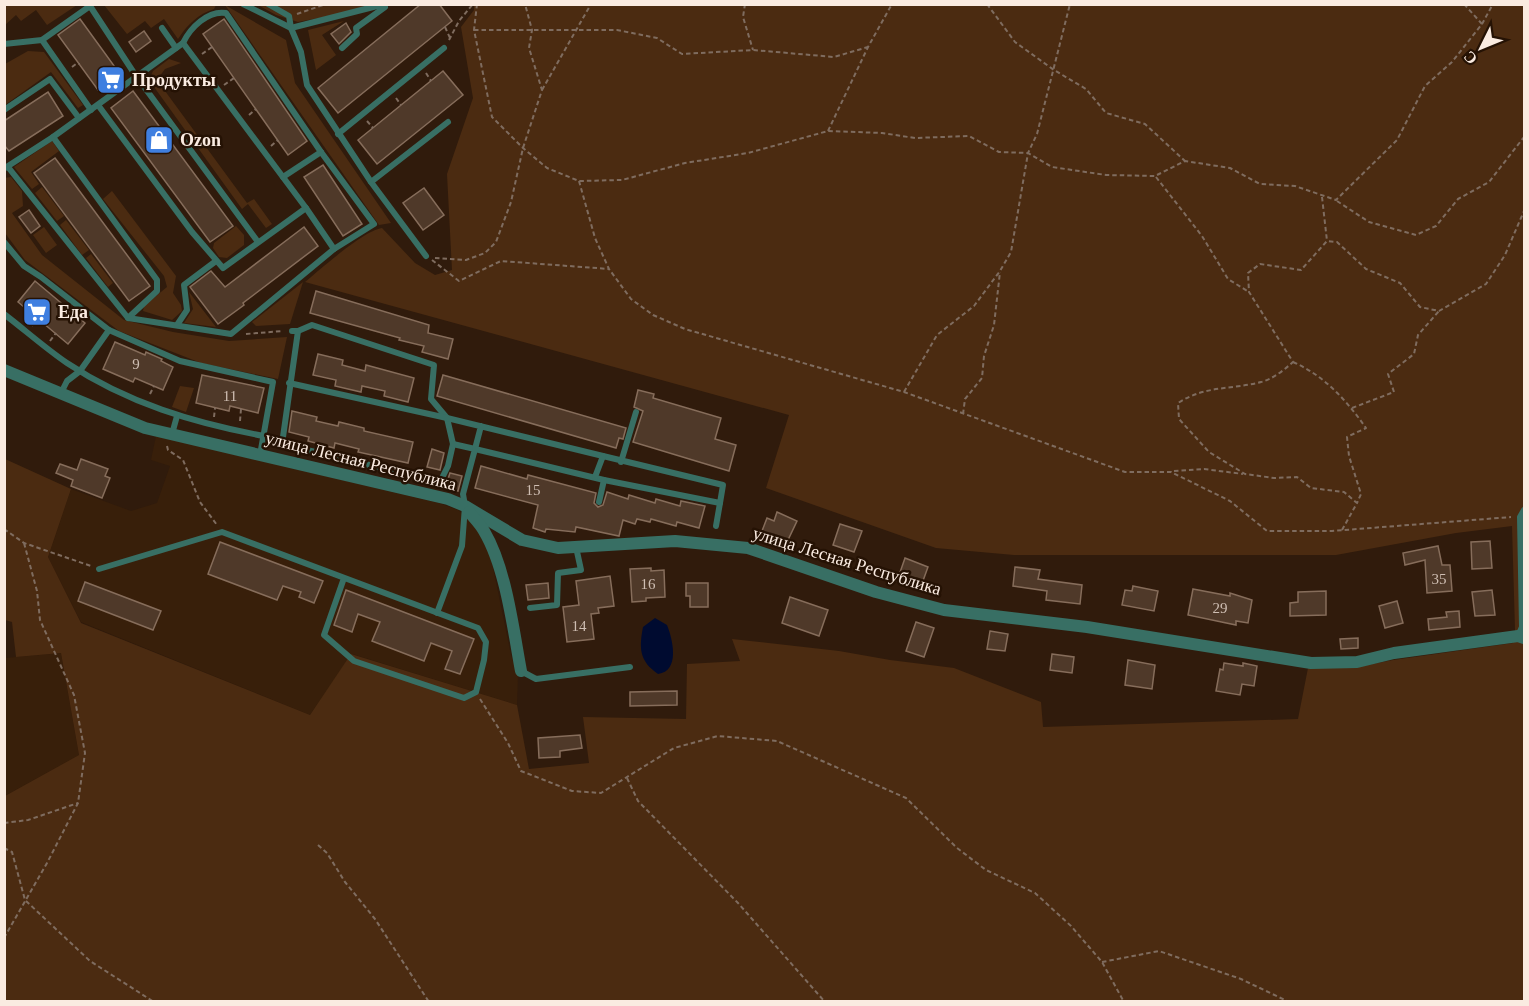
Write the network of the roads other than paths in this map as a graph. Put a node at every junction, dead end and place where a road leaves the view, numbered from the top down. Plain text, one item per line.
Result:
1 (243, 4) edge
2 (268, 4) edge
3 (386, 4) edge
4 (162, 28) dead end
5 (291, 28) junction
6 (42, 40) junction
7 (183, 43) junction
8 (4, 44) edge
9 (176, 48) junction
10 (342, 48) dead end
11 (444, 48) dead end
12 (138, 75) junction
13 (94, 107) junction
14 (4, 110) edge
15 (79, 118) junction
16 (448, 122) dead end
17 (338, 134) junction
18 (53, 137) junction
19 (321, 152) junction
20 (6, 167) edge
21 (283, 177) junction
22 (371, 182) junction
23 (306, 208) junction
24 (4, 242) edge
25 (258, 242) junction
26 (334, 249) junction
27 (426, 255) road end
28 (216, 261) junction
29 (4, 314) edge
30 (128, 318) junction
31 (177, 325) junction
32 (109, 330) junction
33 (4, 370) edge
34 (80, 371) junction
35 (289, 383) junction
36 (61, 393) junction
37 (636, 412) dead end
38 (177, 416) junction
39 (447, 418) junction
40 (481, 426) junction
41 (168, 434) junction
42 (264, 436) junction
43 (453, 444) junction
44 (475, 449) junction
45 (260, 455) junction
46 (603, 456) junction
47 (621, 462) junction
48 (595, 477) junction
49 (604, 480) junction
50 (599, 502) dead end
51 (720, 503) junction
52 (465, 506) junction
53 (1524, 510) edge
54 (716, 526) dead end
55 (576, 547) junction
56 (99, 569) road end
57 (344, 578) junction
58 (531, 608) dead end
59 (437, 613) junction
60 (1521, 637) edge
61 (630, 667) dead end
62 (521, 671) joint

1 - 5 lane
2 - 5 lane
3 - 5 lane
3 - 10 lane
4 - 9 lane
5 - 17 lane
6 - 8 lane
6 - 12 lane
6 - 13 lane
7 - 9 lane
7 - 19 lane
7 - 21 lane
9 - 12 lane
11 - 17 lane
12 - 13 lane
12 - 25 lane
13 - 15 lane
13 - 28 lane
14 - 15 lane
15 - 18 lane
16 - 22 lane
17 - 22 lane
18 - 20 lane
18 - 30 lane
19 - 21 lane
19 - 26 lane
20 - 30 lane
21 - 23 lane
22 - 27 lane
23 - 25 lane
23 - 26 lane
24 - 32 lane
25 - 28 lane
26 - 31 lane
28 - 31 lane
29 - 34 lane
30 - 31 lane
32 - 34 lane
32 - 42 lane
33 - 36 street, улица Лесная Республика
34 - 36 lane
34 - 38 lane
35 - 39 lane
35 - 39 lane
35 - 43 lane
36 - 41 street, улица Лесная Республика
37 - 47 lane
38 - 41 lane
38 - 42 lane
39 - 40 lane
39 - 43 lane
40 - 44 lane
40 - 46 lane
41 - 45 street, улица Лесная Республика
42 - 45 lane
43 - 44 lane
44 - 48 lane
44 - 52 lane
45 - 52 street, улица Лесная Республика
46 - 47 lane
46 - 48 lane
47 - 51 lane
48 - 49 lane
49 - 50 lane
49 - 51 lane
51 - 54 lane
52 - 55 street, улица Лесная Республика
52 - 59 lane
52 - 62 street
53 - 60 lane
55 - 58 lane
55 - 60 street, улица Лесная Республика
56 - 57 lane
57 - 59 lane
57 - 59 lane
61 - 62 lane

